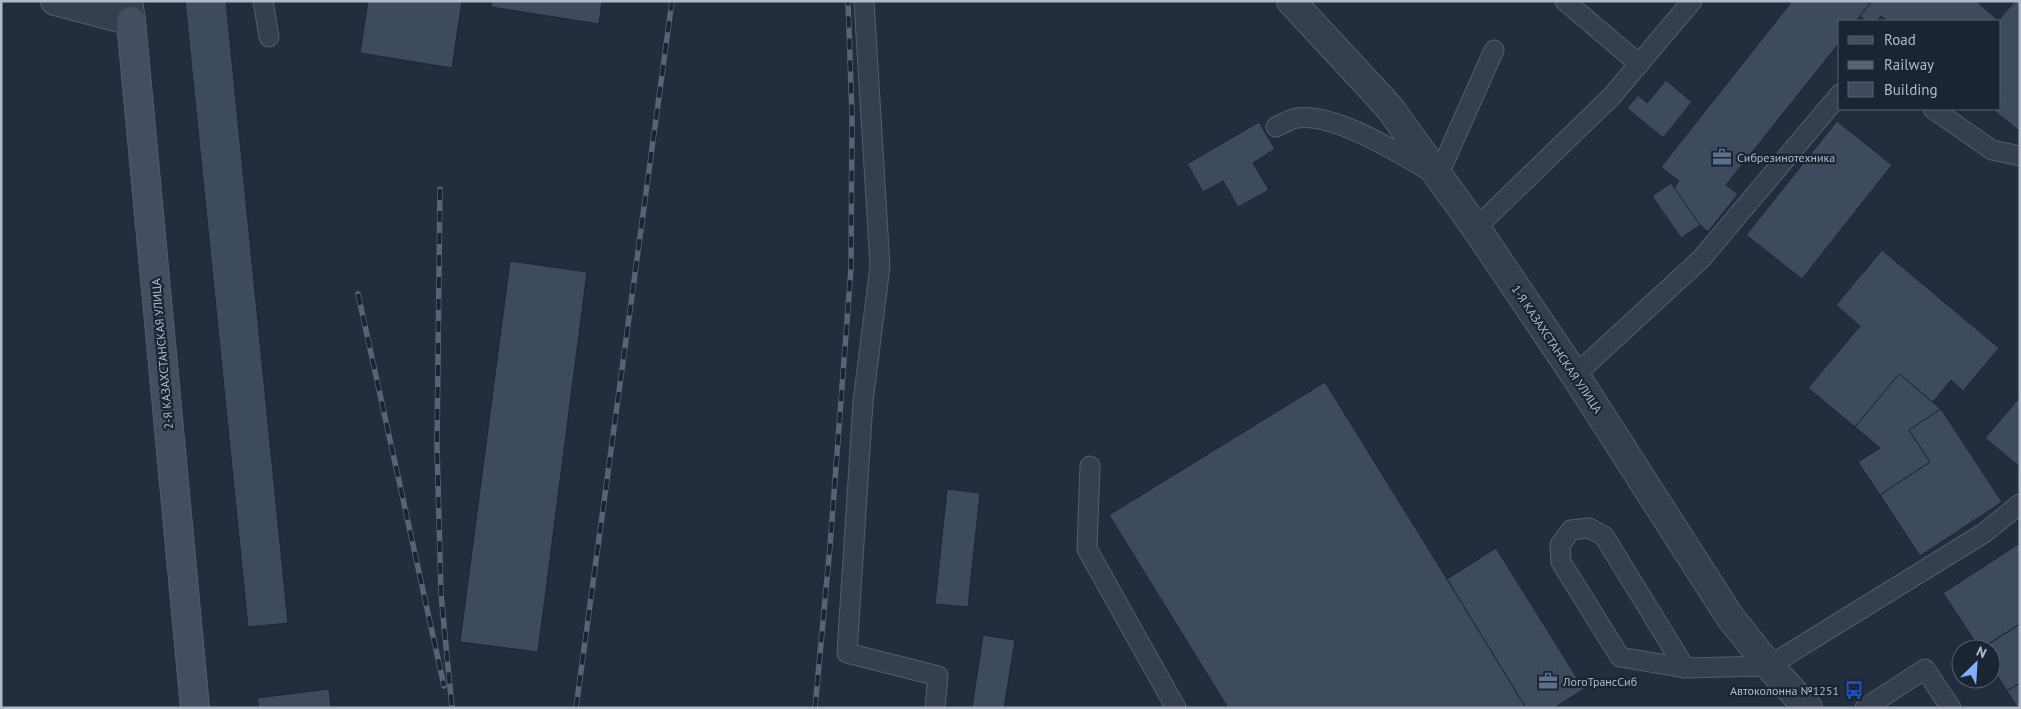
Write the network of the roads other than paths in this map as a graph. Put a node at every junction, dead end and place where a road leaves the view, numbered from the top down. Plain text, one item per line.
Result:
1 (55, 1) edge
2 (264, 1) edge
3 (864, 1) edge
4 (1291, 1) edge
5 (1565, 1) edge
6 (1692, 1) edge
7 (129, 11) edge
8 (269, 37) dead end
9 (1494, 50) dead end
10 (1639, 64) junction
11 (1838, 96) edge
12 (1934, 110) edge
13 (1276, 127) dead end
14 (2020, 156) edge
15 (1438, 176) junction
16 (1476, 228) junction
17 (1575, 375) junction
18 (1090, 466) dead end
19 (2020, 504) edge
20 (1769, 666) junction
21 (1685, 668) junction
22 (195, 708) edge
23 (935, 708) edge
24 (1176, 708) edge
25 (1808, 708) edge
26 (1865, 708) edge
27 (1951, 708) edge

1 - 7 street
2 - 8 lane
3 - 23 lane
4 - 15 street, 1-Я КАЗАХСТАНСКАЯ УЛИЦА
5 - 10 lane
6 - 10 lane
7 - 22 street, 2-Я КАЗАХСТАНСКАЯ УЛИЦА
9 - 15 lane
10 - 16 lane
11 - 17 lane
12 - 14 lane
13 - 15 lane
15 - 16 street, 1-Я КАЗАХСТАНСКАЯ УЛИЦА
16 - 17 street, 1-Я КАЗАХСТАНСКАЯ УЛИЦА
17 - 20 street, 1-Я КАЗАХСТАНСКАЯ УЛИЦА
18 - 24 lane
19 - 20 lane
20 - 21 lane
20 - 25 street, 1-Я КАЗАХСТАНСКАЯ УЛИЦА
21 - 21 lane
26 - 27 lane

